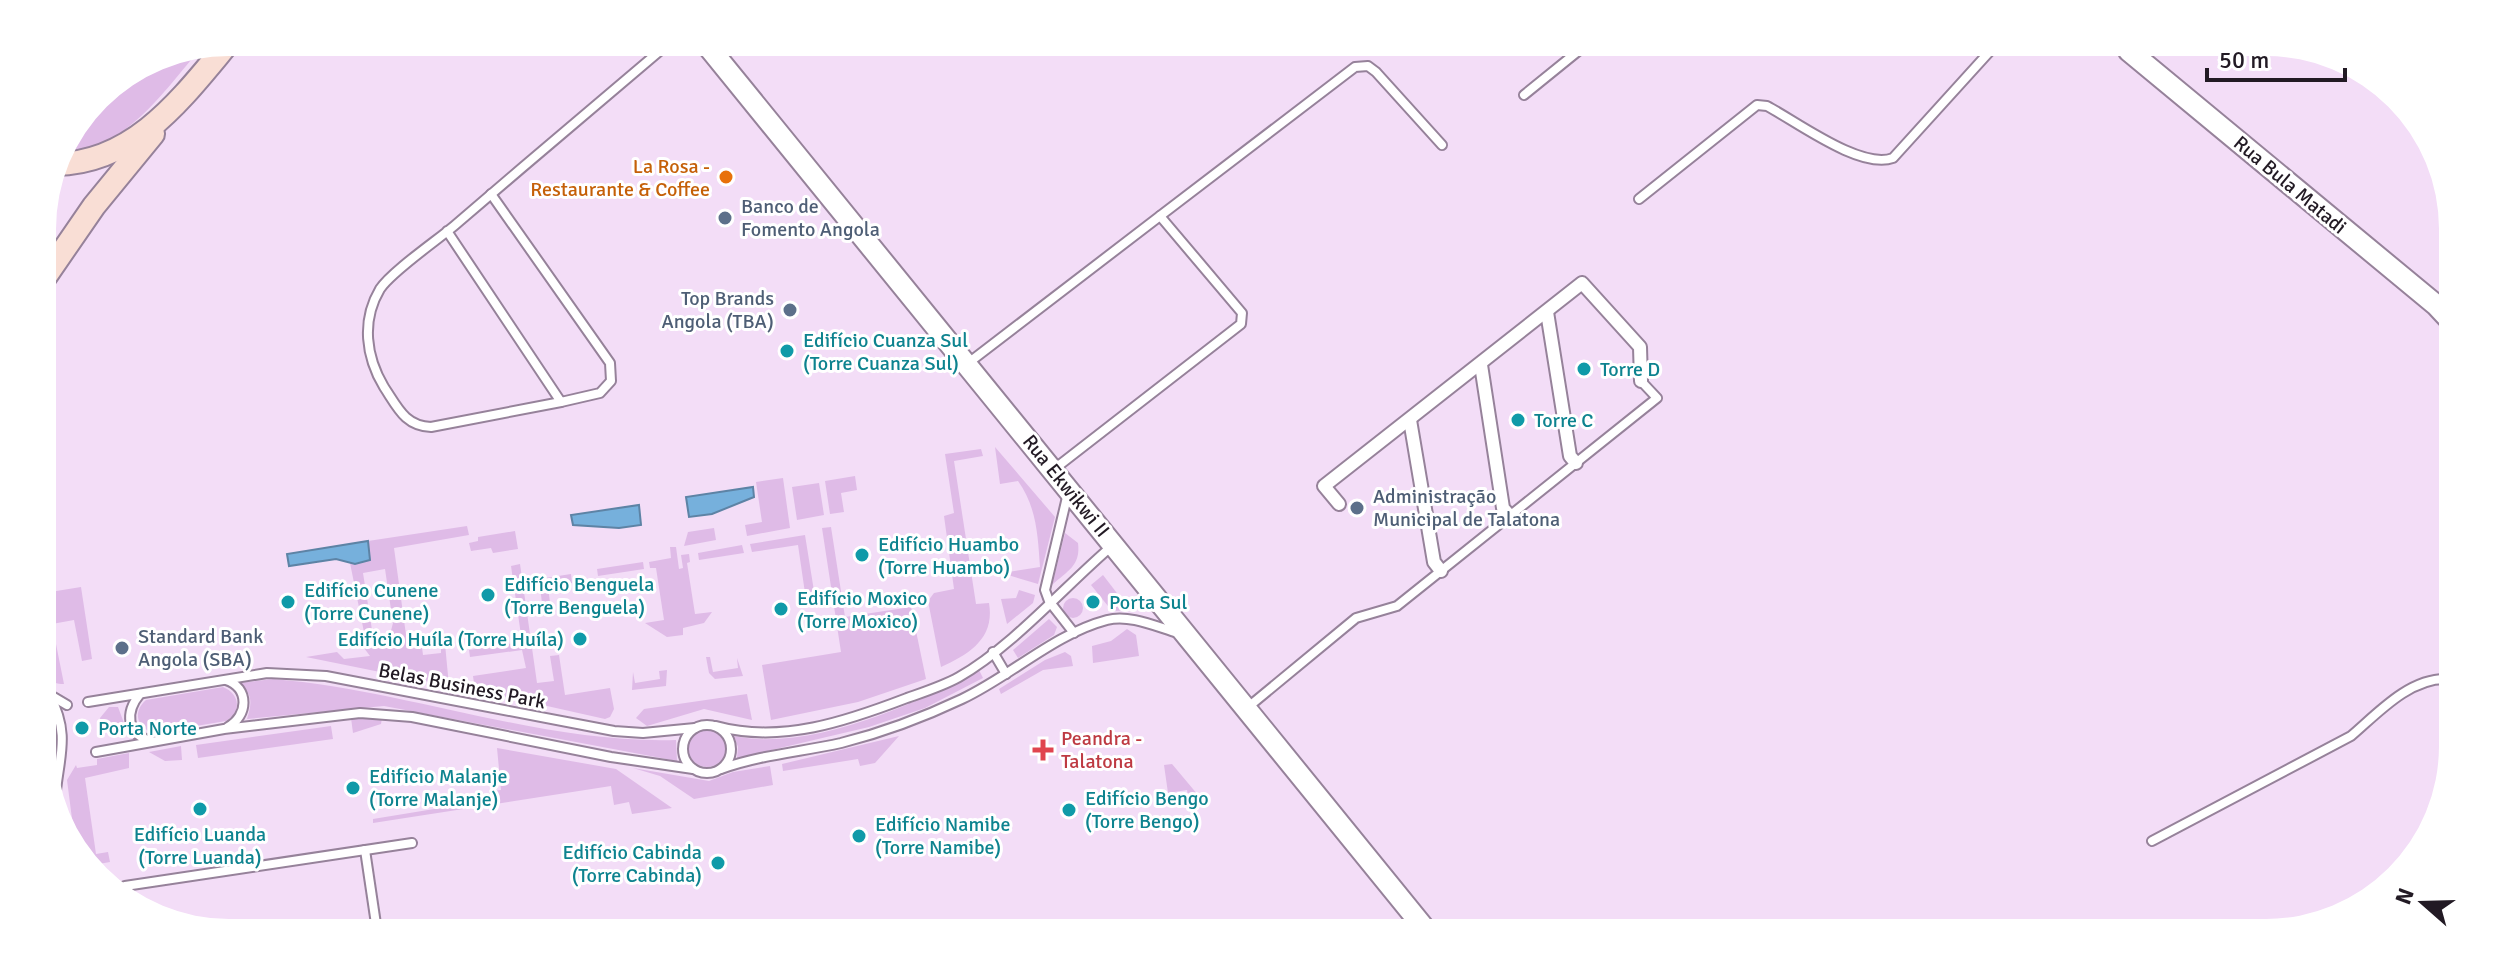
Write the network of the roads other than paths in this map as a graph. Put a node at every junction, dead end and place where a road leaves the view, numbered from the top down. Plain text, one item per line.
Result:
1 (217, 56) edge
2 (654, 56) edge
3 (716, 56) edge
4 (1572, 56) edge
5 (1986, 56) edge
6 (2135, 56) edge
7 (1524, 95) dead end
8 (171, 112) junction
9 (1442, 145) dead end
10 (69, 164) edge
11 (491, 194) junction
12 (1639, 199) dead end
13 (1160, 216) junction
14 (447, 231) junction
15 (56, 261) edge
16 (2439, 308) edge
17 (1547, 312) junction
18 (967, 365) junction
19 (1481, 365) junction
20 (1641, 381) joint
21 (561, 402) junction
22 (1410, 420) junction
23 (1576, 463) junction
24 (1053, 470) junction
25 (1069, 489) junction
26 (1339, 504) dead end
27 (1510, 516) junction
28 (1114, 545) junction
29 (1441, 571) junction
30 (1049, 601) junction
31 (1074, 633) junction
32 (1187, 636) junction
33 (993, 652) junction
34 (1006, 674) junction
35 (223, 679) junction
36 (2439, 680) edge
37 (141, 693) junction
38 (56, 699) edge
39 (88, 702) dead end
40 (67, 705) dead end
41 (56, 707) edge
42 (1246, 709) junction
43 (716, 726) junction
44 (695, 728) junction
45 (224, 729) junction
46 (159, 741) junction
47 (96, 752) dead end
48 (75, 755) dead end
49 (62, 762) junction
50 (693, 769) junction
51 (721, 769) junction
52 (59, 780) edge
53 (2152, 841) dead end
54 (412, 843) dead end
55 (365, 850) junction
56 (127, 886) edge
57 (375, 919) edge
58 (1417, 919) edge

1 - 8 main road
2 - 11 lane
3 - 18 street, Rua Ekwikwi II
4 - 7 lane
5 - 12 lane
6 - 16 street, Rua Bula Matadi
8 - 10 main road
8 - 15 main road
9 - 13 lane
11 - 14 lane
11 - 21 lane
13 - 18 lane
13 - 24 lane
14 - 21 lane
14 - 21 lane
17 - 19 street
17 - 20 street
17 - 23 street
18 - 24 street, Rua Ekwikwi II
19 - 22 street
19 - 27 street
20 - 23 lane
22 - 26 street
22 - 29 street
23 - 27 lane
24 - 25 street, Rua Ekwikwi II
25 - 28 street, Rua Ekwikwi II
25 - 30 lane
27 - 29 lane
28 - 30 lane, Belas Business Park
28 - 32 street, Rua Ekwikwi II
29 - 42 lane
30 - 31 lane
30 - 33 lane, Belas Business Park
31 - 32 lane, Belas Business Park
31 - 34 lane, Belas Business Park
32 - 42 street, Rua Ekwikwi II
33 - 34 lane
33 - 43 lane, Belas Business Park
34 - 51 lane, Belas Business Park
35 - 37 lane, Belas Business Park
35 - 44 lane, Belas Business Park
35 - 45 lane
36 - 53 lane
37 - 39 lane, Belas Business Park
37 - 46 lane
38 - 40 lane
41 - 49 lane
42 - 58 street, Rua Ekwikwi II
43 - 44 lane, Belas Business Park
43 - 51 lane
44 - 50 lane
45 - 46 lane, Belas Business Park
45 - 50 lane, Belas Business Park
46 - 47 lane, Belas Business Park
48 - 49 lane
49 - 52 lane
50 - 51 lane, Belas Business Park
54 - 55 lane
55 - 56 lane
55 - 57 lane

